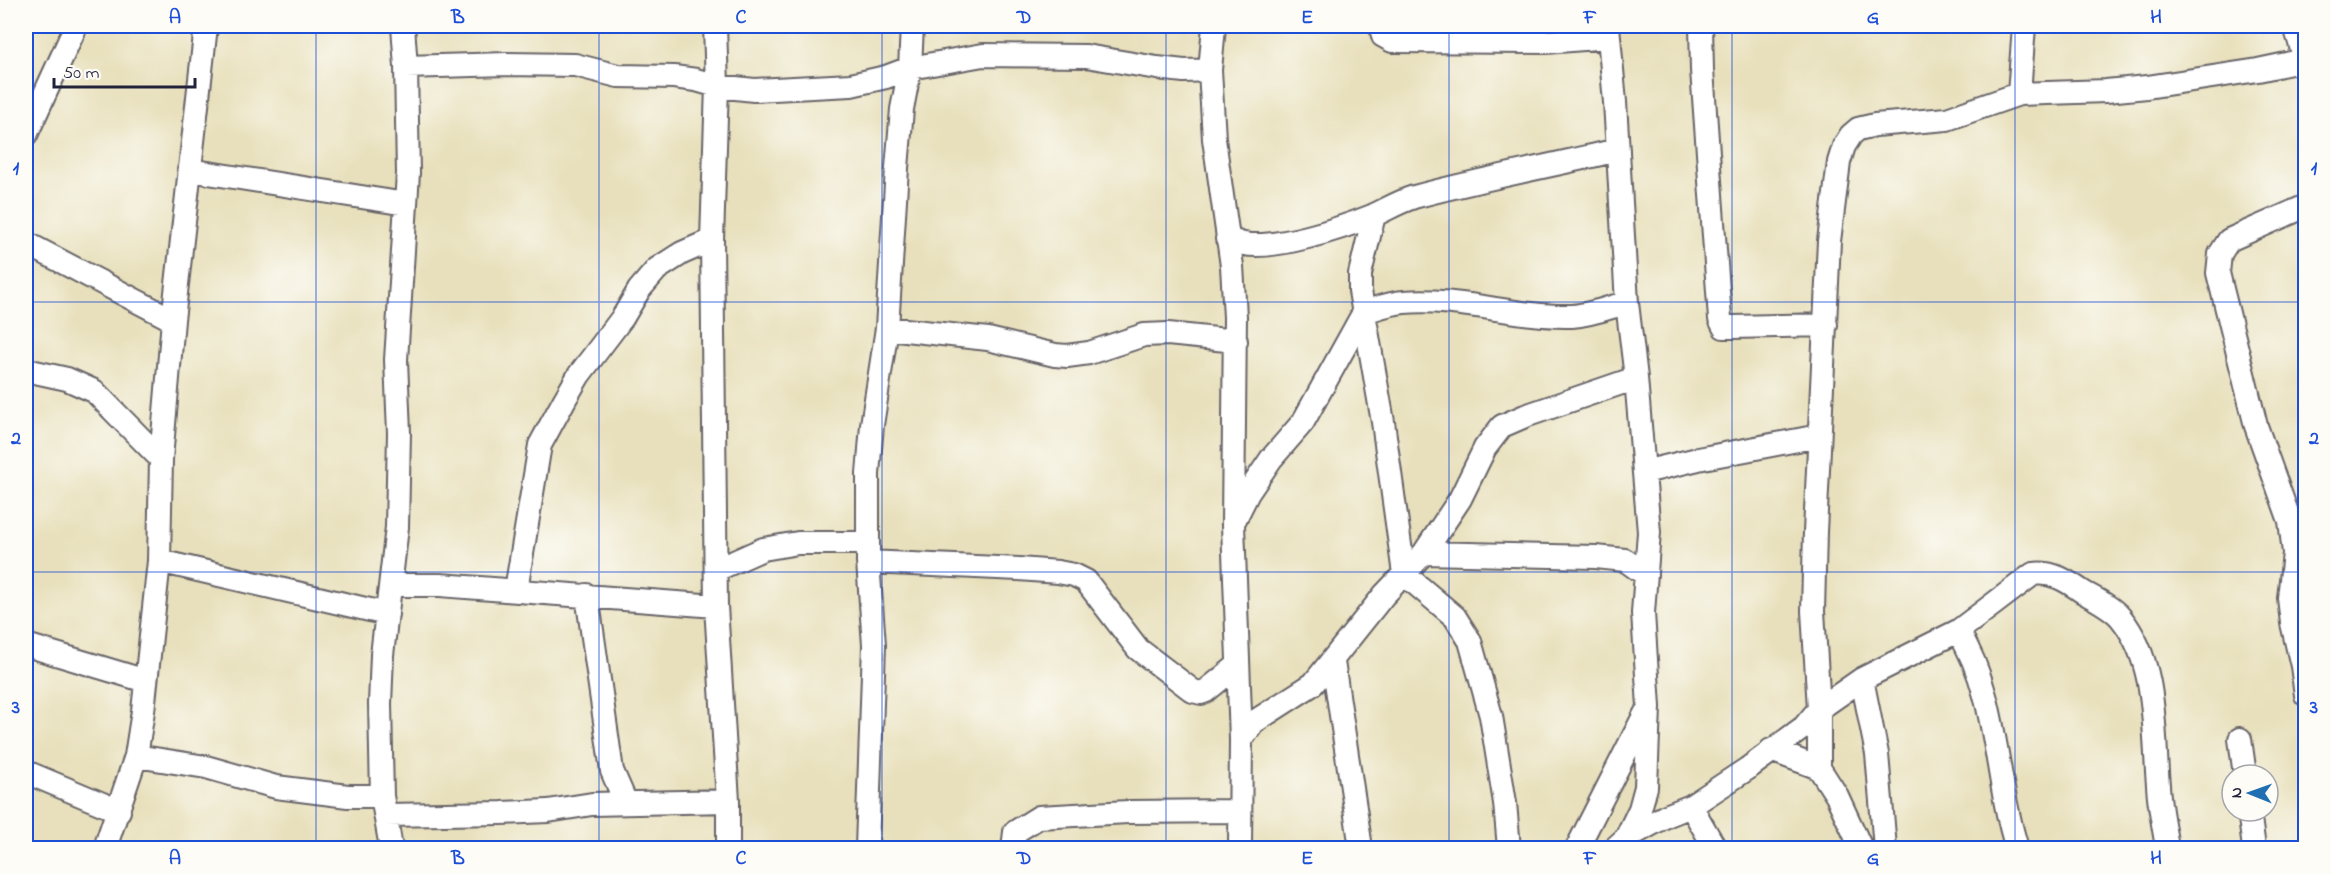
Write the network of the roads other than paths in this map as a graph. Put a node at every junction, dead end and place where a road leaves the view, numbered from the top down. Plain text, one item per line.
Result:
1 (76, 26) edge
2 (206, 26) edge
3 (403, 26) edge
4 (715, 26) edge
5 (912, 26) edge
6 (1214, 26) edge
7 (1381, 26) edge
8 (1701, 26) edge
9 (2024, 26) edge
10 (2295, 26) edge
11 (1608, 31) edge
12 (2305, 61) edge
13 (406, 67) junction
14 (910, 68) junction
15 (1210, 70) junction
16 (717, 86) junction
17 (2019, 94) junction
18 (26, 133) edge
19 (1618, 150) junction
20 (189, 170) junction
21 (406, 204) junction
22 (2306, 206) edge
23 (1374, 215) junction
24 (1227, 238) junction
25 (712, 240) junction
26 (26, 243) edge
27 (1627, 303) junction
28 (1364, 312) junction
29 (173, 320) junction
30 (1826, 325) junction
31 (887, 328) junction
32 (1236, 341) junction
33 (26, 370) edge
34 (1636, 378) junction
35 (1819, 436) junction
36 (161, 459) junction
37 (1644, 472) junction
38 (1233, 525) junction
39 (868, 552) junction
40 (1424, 554) junction
41 (159, 561) junction
42 (716, 570) junction
43 (1404, 574) junction
44 (1646, 575) junction
45 (392, 585) junction
46 (516, 590) junction
47 (587, 595) junction
48 (716, 606) junction
49 (387, 614) junction
50 (1958, 631) junction
51 (26, 645) edge
52 (1333, 662) junction
53 (1238, 665) junction
54 (1862, 679) junction
55 (146, 681) junction
56 (2306, 695) edge
57 (1649, 707) junction
58 (1820, 709) junction
59 (2240, 739) dead end
60 (1241, 740) junction
61 (1771, 750) junction
62 (136, 756) junction
63 (2243, 763) edge
64 (1819, 768) junction
65 (26, 772) edge
66 (728, 801) junction
67 (626, 803) junction
68 (384, 806) junction
69 (1691, 806) junction
70 (119, 811) junction
71 (1239, 811) junction
72 (2251, 823) edge
73 (1621, 843) edge
74 (105, 849) edge
75 (391, 849) edge
76 (728, 849) edge
77 (867, 849) edge
78 (1013, 849) edge
79 (1240, 849) edge
80 (1361, 849) edge
81 (1509, 849) edge
82 (1577, 849) edge
83 (1715, 849) edge
84 (1861, 849) edge
85 (1885, 849) edge
86 (2017, 849) edge
87 (2167, 849) edge
88 (2254, 849) edge

1 - 18 street
2 - 20 street
3 - 13 street
4 - 16 street
5 - 14 street
6 - 15 street
7 - 11 street
8 - 30 street
9 - 17 street
10 - 12 street
11 - 19 street
12 - 17 street
13 - 16 street
13 - 21 street
14 - 15 street
14 - 16 street
14 - 31 street
15 - 24 street
16 - 25 street
17 - 30 street
19 - 23 street
19 - 27 street
20 - 21 street
20 - 29 street
21 - 45 street
22 - 56 street
23 - 24 street
23 - 28 street
24 - 32 street
25 - 42 street
25 - 46 street
26 - 29 street
27 - 28 street
27 - 34 street
28 - 38 street
28 - 43 street
29 - 36 street
30 - 35 street
31 - 32 street
31 - 39 street
32 - 38 street
33 - 36 street
34 - 37 street
34 - 40 street
35 - 37 street
35 - 58 street
36 - 41 street
37 - 44 street
38 - 53 street
39 - 42 street
39 - 53 street
39 - 77 street
40 - 43 street
40 - 44 street
41 - 49 street
41 - 55 street
42 - 48 street
43 - 52 street
43 - 81 street
44 - 57 street
45 - 46 street
45 - 49 street
46 - 47 street
47 - 48 street
47 - 67 street
48 - 66 street
49 - 68 street
50 - 54 street
50 - 86 street
50 - 87 street
51 - 55 street
52 - 60 street
52 - 80 street
53 - 60 street
54 - 58 street
54 - 85 street
55 - 62 street
57 - 73 street
57 - 82 street
58 - 61 street
58 - 64 street
59 - 63 street
60 - 71 street
61 - 64 street
61 - 69 street
62 - 68 street
62 - 70 street
64 - 84 street
65 - 70 street
66 - 67 street
66 - 76 street
67 - 68 street
68 - 75 street
69 - 73 street
69 - 83 street
70 - 74 street
71 - 78 street
71 - 79 street
72 - 88 street

